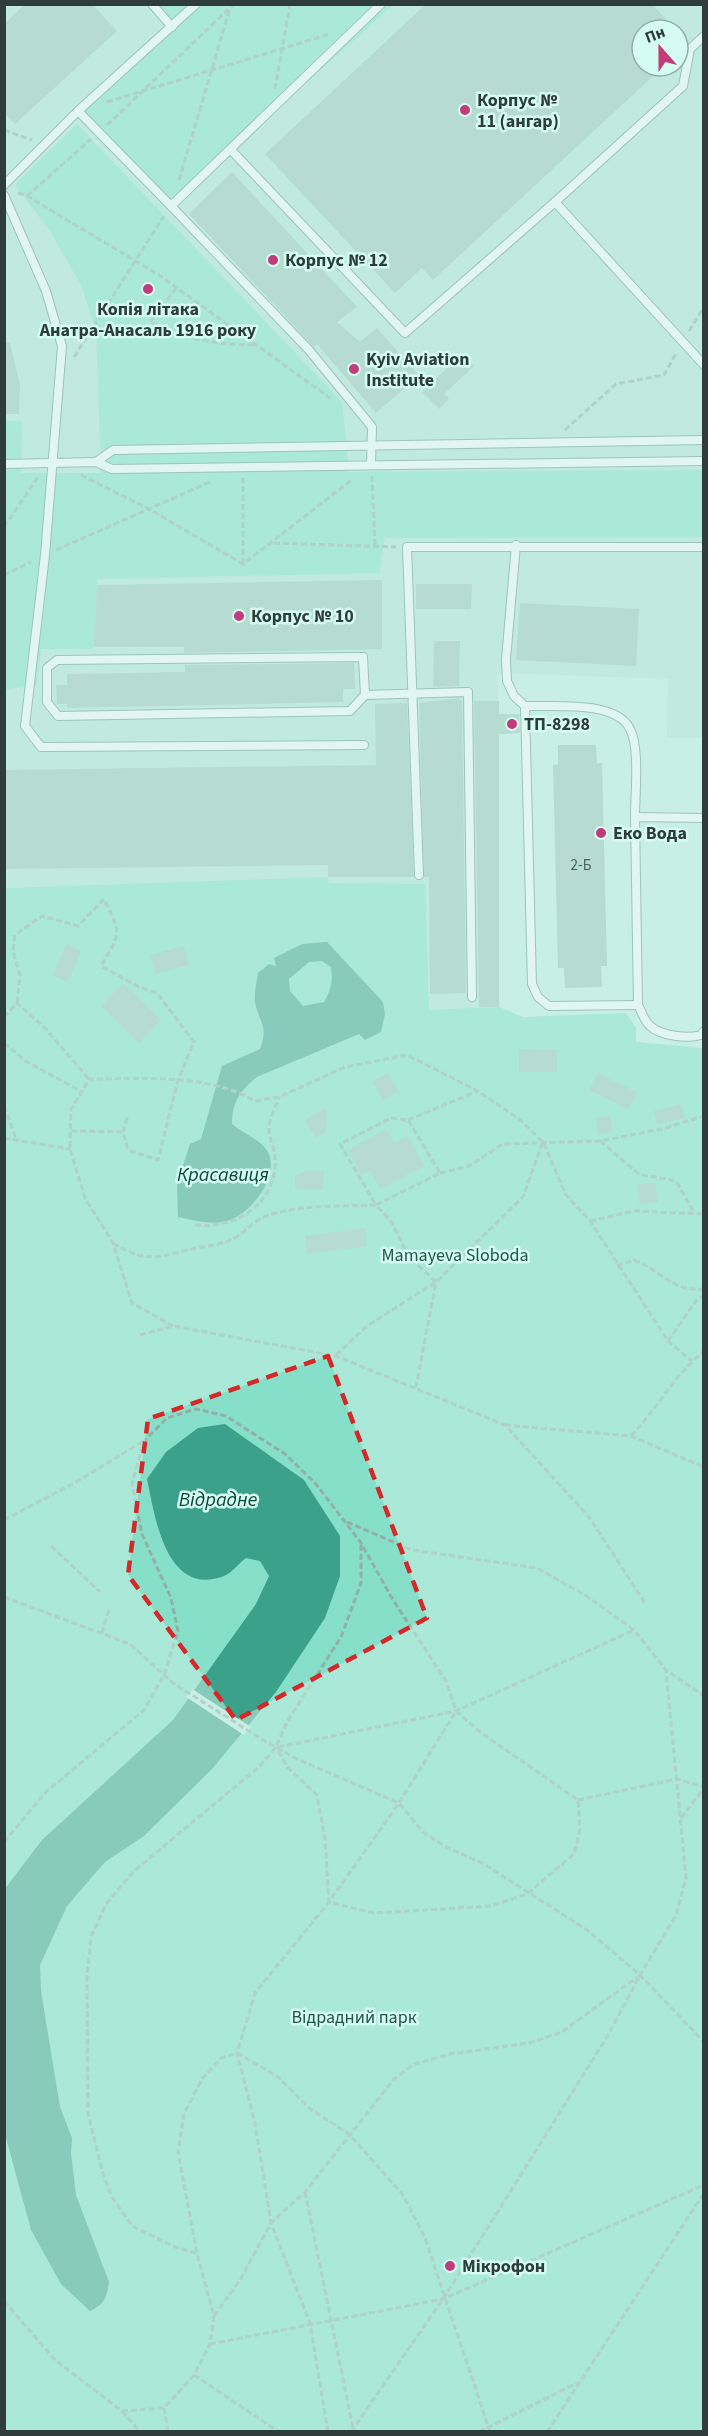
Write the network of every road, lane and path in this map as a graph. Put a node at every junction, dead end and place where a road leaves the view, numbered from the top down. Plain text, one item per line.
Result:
1 (152, 4) edge
2 (196, 4) edge
3 (234, 4) edge
4 (291, 4) edge
5 (381, 4) edge
6 (230, 8) junction
7 (172, 27) junction
8 (338, 32) dead end
9 (704, 36) edge
10 (283, 49) junction
11 (211, 70) junction
12 (146, 90) junction
13 (101, 104) dead end
14 (78, 111) junction
15 (270, 114) junction
16 (4, 130) edge
17 (99, 132) junction
18 (45, 144) junction
19 (231, 150) junction
20 (178, 183) dead end
21 (4, 185) edge
22 (16, 193) dead end
23 (4, 195) edge
24 (27, 196) junction
25 (555, 202) junction
26 (171, 206) junction
27 (136, 262) junction
28 (176, 288) junction
29 (704, 307) edge
30 (683, 342) junction
31 (256, 345) junction
32 (72, 359) dead end
33 (704, 365) edge
34 (333, 400) dead end
35 (704, 440) edge
36 (550, 443) junction
37 (372, 446) junction
38 (704, 461) edge
39 (54, 462) junction
40 (96, 462) junction
41 (4, 464) edge
42 (371, 465) junction
43 (243, 467) junction
44 (75, 472) dead end
45 (222, 476) dead end
46 (150, 509) junction
47 (4, 527) edge
48 (272, 543) junction
49 (516, 545) junction
50 (375, 546) junction
51 (407, 547) junction
52 (704, 547) edge
53 (45, 555) junction
54 (243, 564) junction
55 (4, 576) edge
56 (413, 694) junction
57 (364, 695) junction
58 (525, 706) junction
59 (364, 745) dead end
60 (635, 817) junction
61 (704, 818) edge
62 (419, 875) dead end
63 (472, 997) dead end
64 (17, 1002) junction
65 (638, 1005) junction
66 (4, 1017) edge
67 (704, 1031) edge
68 (4, 1043) edge
69 (89, 1080) junction
70 (178, 1080) junction
71 (478, 1091) junction
72 (82, 1092) junction
73 (279, 1097) junction
74 (4, 1106) edge
75 (128, 1114) dead end
76 (704, 1116) edge
77 (408, 1120) junction
78 (70, 1131) junction
79 (123, 1132) junction
80 (4, 1138) edge
81 (17, 1141) junction
82 (600, 1141) junction
83 (543, 1142) junction
84 (70, 1149) junction
85 (440, 1173) junction
86 (376, 1205) junction
87 (694, 1212) junction
88 (704, 1214) edge
89 (590, 1221) junction
90 (195, 1225) dead end
91 (113, 1243) junction
92 (617, 1266) junction
93 (436, 1282) junction
94 (704, 1289) edge
95 (704, 1296) edge
96 (173, 1326) junction
97 (141, 1335) dead end
98 (668, 1341) junction
99 (704, 1351) edge
100 (336, 1356) junction
101 (692, 1361) junction
102 (417, 1387) junction
103 (506, 1425) junction
104 (631, 1436) junction
105 (144, 1441) junction
106 (704, 1467) edge
107 (4, 1520) edge
108 (344, 1520) junction
109 (361, 1543) junction
110 (51, 1546) dead end
111 (100, 1592) dead end
112 (4, 1597) edge
113 (645, 1604) dead end
114 (109, 1609) dead end
115 (634, 1630) junction
116 (102, 1634) junction
117 (666, 1670) junction
118 (164, 1675) junction
119 (704, 1696) edge
120 (456, 1711) junction
121 (276, 1747) junction
122 (677, 1779) junction
123 (704, 1788) edge
124 (578, 1800) junction
125 (399, 1803) junction
126 (681, 1818) junction
127 (4, 1842) edge
128 (527, 1894) junction
129 (329, 1902) junction
130 (640, 1975) junction
131 (704, 2042) edge
132 (237, 2053) junction
133 (349, 2134) junction
134 (704, 2185) edge
135 (305, 2192) junction
136 (704, 2193) edge
137 (271, 2223) junction
138 (196, 2254) junction
139 (443, 2299) junction
140 (4, 2301) edge
141 (214, 2316) junction
142 (333, 2319) junction
143 (310, 2323) junction
144 (210, 2344) junction
145 (194, 2375) junction
146 (578, 2383) junction
147 (164, 2408) junction
148 (122, 2411) junction
149 (488, 2427) junction
150 (352, 2430) edge
151 (141, 2432) edge
152 (168, 2432) edge
153 (279, 2432) edge
154 (328, 2432) edge
155 (479, 2432) edge
156 (490, 2432) edge
157 (547, 2432) edge

1 - 7 lane
2 - 7 lane
3 - 6 path
4 - 10 path
5 - 15 lane
6 - 11 path
6 - 12 path
7 - 14 lane
8 - 10 path
9 - 25 lane
10 - 11 path
10 - 15 path
11 - 12 path
11 - 20 path
12 - 13 path
12 - 17 path
14 - 17 lane
14 - 18 lane
15 - 19 lane
16 - 18 path
17 - 24 path
17 - 26 lane
18 - 21 lane
19 - 25 lane
19 - 26 lane
22 - 24 path
23 - 39 lane
24 - 27 path
25 - 30 lane
26 - 27 path
26 - 37 lane
27 - 28 path
27 - 32 path
28 - 31 path
28 - 31 path
29 - 30 path
30 - 33 lane
30 - 36 path
31 - 34 path
35 - 36 lane
36 - 37 lane
37 - 40 lane
37 - 42 lane
38 - 42 lane
39 - 40 lane
39 - 41 lane
39 - 47 path
39 - 53 lane
40 - 43 lane
42 - 43 lane
42 - 48 path
42 - 50 path
43 - 54 path
44 - 46 path
45 - 46 path
46 - 53 path
46 - 54 path
48 - 50 path
48 - 54 path
49 - 51 lane
49 - 52 lane
49 - 58 lane
50 - 51 path
51 - 56 lane
53 - 55 path
53 - 59 lane
56 - 57 lane
56 - 62 lane
56 - 63 lane
57 - 57 lane
58 - 60 lane
58 - 65 lane
60 - 61 lane
60 - 65 lane
64 - 66 path
64 - 69 path
64 - 70 path
65 - 67 lane
68 - 72 path
69 - 70 path
69 - 72 path
70 - 73 path
70 - 79 path
71 - 73 path
71 - 77 path
71 - 83 path
72 - 78 path
73 - 90 path
74 - 81 path
75 - 79 path
76 - 82 path
77 - 85 path
77 - 86 path
78 - 79 path
78 - 84 path
80 - 81 path
81 - 84 path
82 - 83 path
82 - 87 path
83 - 85 path
83 - 89 path
83 - 93 path
84 - 91 path
85 - 86 path
86 - 91 path
86 - 93 path
87 - 88 path
87 - 89 path
89 - 92 path
91 - 96 path
92 - 94 path
92 - 98 path
93 - 100 path
93 - 102 path
95 - 98 path
96 - 97 path
96 - 100 path
98 - 101 path
99 - 101 path
100 - 102 path
101 - 104 path
102 - 103 path
103 - 104 path
103 - 113 path
104 - 106 path
105 - 107 path
105 - 108 path
105 - 118 path
108 - 109 path
108 - 115 path
109 - 120 path
109 - 121 path
110 - 111 path
112 - 116 path
114 - 116 path
115 - 117 path
115 - 120 path
116 - 118 path
117 - 119 path
117 - 122 path
118 - 121 path
118 - 127 path
120 - 121 path
120 - 124 path
120 - 125 path
121 - 125 path
121 - 129 path
121 - 138 path
122 - 123 path
122 - 124 path
122 - 126 path
123 - 126 path
124 - 128 path
125 - 128 path
125 - 129 path
126 - 130 path
128 - 129 path
128 - 130 path
129 - 132 path
130 - 131 path
130 - 133 path
130 - 139 path
132 - 133 path
132 - 137 path
132 - 138 path
133 - 135 path
133 - 139 path
134 - 139 path
135 - 137 path
135 - 142 path
136 - 146 path
137 - 141 path
137 - 143 path
138 - 141 path
139 - 142 path
139 - 149 path
139 - 150 path
140 - 148 path
141 - 144 path
142 - 143 path
142 - 150 path
143 - 144 path
143 - 154 path
144 - 145 path
145 - 147 path
145 - 153 path
146 - 149 path
146 - 157 path
147 - 148 path
147 - 152 path
148 - 151 path
149 - 155 path
149 - 156 path

